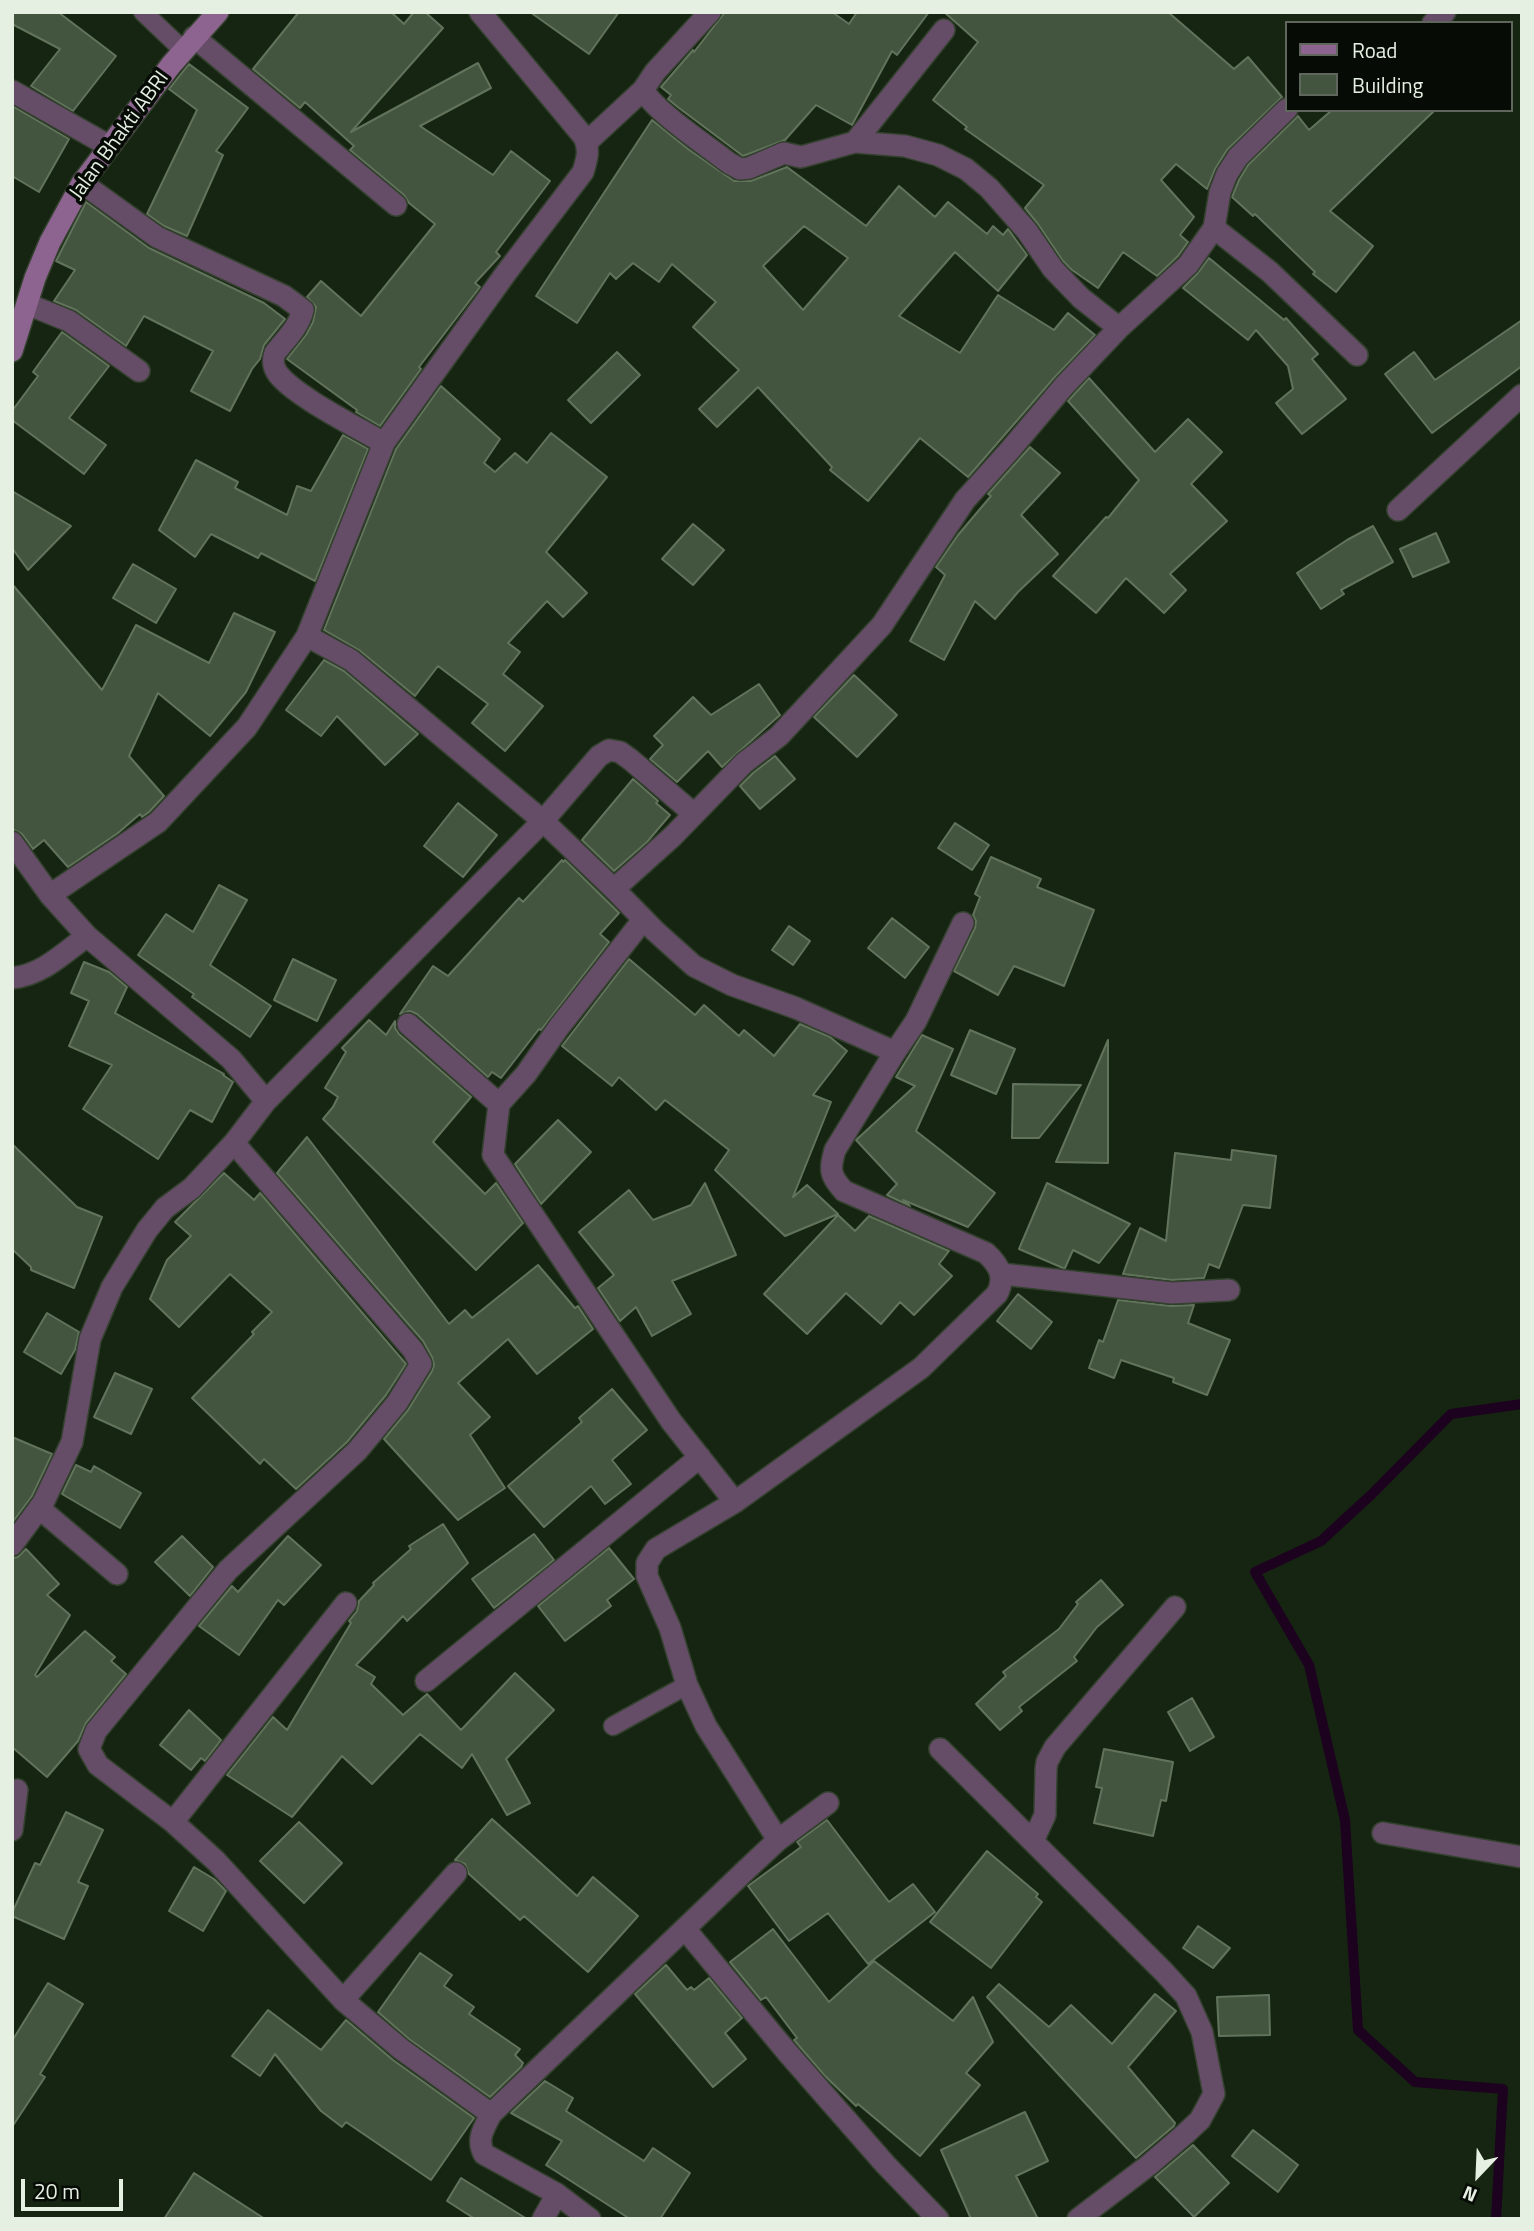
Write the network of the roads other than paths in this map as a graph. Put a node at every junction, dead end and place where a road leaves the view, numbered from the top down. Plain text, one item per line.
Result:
1 (143, 12) edge
2 (218, 12) edge
3 (480, 12) edge
4 (710, 12) edge
5 (944, 30) dead end
6 (189, 44) junction
7 (643, 90) junction
8 (12, 91) edge
9 (1286, 110) edge
10 (587, 142) junction
11 (855, 142) junction
12 (109, 146) junction
13 (82, 183) junction
14 (396, 205) dead end
15 (1213, 228) junction
16 (27, 304) junction
17 (1119, 328) junction
18 (13, 346) edge
19 (1357, 355) dead end
20 (139, 371) dead end
21 (1522, 395) edge
22 (384, 443) junction
23 (1398, 510) dead end
24 (307, 636) junction
25 (694, 814) junction
26 (543, 821) junction
27 (12, 842) edge
28 (614, 889) junction
29 (50, 895) junction
30 (643, 920) junction
31 (963, 923) dead end
32 (88, 936) junction
33 (12, 978) edge
34 (408, 1024) dead end
35 (895, 1052) junction
36 (266, 1101) junction
37 (499, 1104) junction
38 (234, 1143) junction
39 (1002, 1274) junction
40 (1229, 1290) dead end
41 (700, 1457) junction
42 (734, 1502) junction
43 (39, 1508) junction
44 (12, 1545) edge
45 (117, 1574) dead end
46 (346, 1603) dead end
47 (1175, 1607) dead end
48 (426, 1681) dead end
49 (687, 1685) junction
50 (613, 1726) dead end
51 (940, 1749) dead end
52 (17, 1790) dead end
53 (828, 1803) dead end
54 (173, 1822) junction
55 (12, 1830) edge
56 (1383, 1833) dead end
57 (778, 1840) junction
58 (1033, 1841) junction
59 (1522, 1857) edge
60 (456, 1873) dead end
61 (685, 1929) junction
62 (343, 2000) junction
63 (491, 2114) junction
64 (556, 2194) junction
65 (543, 2219) edge
66 (590, 2219) edge
67 (938, 2219) edge
68 (1078, 2219) edge

1 - 6 lane
2 - 6 street, Jalan Bhakti ABRI
3 - 10 street
4 - 7 street
5 - 11 street
6 - 12 street, Jalan Bhakti ABRI
6 - 14 street
7 - 10 street
7 - 11 street
8 - 12 street
9 - 15 street
10 - 22 street
11 - 17 street
12 - 13 street, Jalan Bhakti ABRI
13 - 16 street, Jalan Bhakti ABRI
13 - 22 street
15 - 17 street
15 - 19 street
16 - 18 street, Jalan Bhakti ABRI
16 - 20 street
17 - 25 street
21 - 23 street
22 - 24 street
24 - 26 street
24 - 29 street
25 - 26 street
25 - 28 street
26 - 28 street
26 - 36 street
27 - 29 street
28 - 30 street
29 - 32 street
30 - 35 street
30 - 37 street
31 - 35 street
32 - 33 street
32 - 36 street
34 - 37 street
35 - 39 street
36 - 38 street
37 - 41 street
38 - 43 street
38 - 54 street
39 - 40 street
39 - 42 street
41 - 42 street
41 - 48 street
42 - 49 street
43 - 44 street
43 - 45 street
46 - 54 street
47 - 58 street
49 - 50 lane
49 - 57 street
51 - 58 street
52 - 55 street
53 - 57 street
54 - 62 street
56 - 59 street
57 - 61 street
58 - 68 street
60 - 62 street
61 - 63 street
61 - 67 street
62 - 63 street
63 - 64 street
64 - 65 street
64 - 66 street

